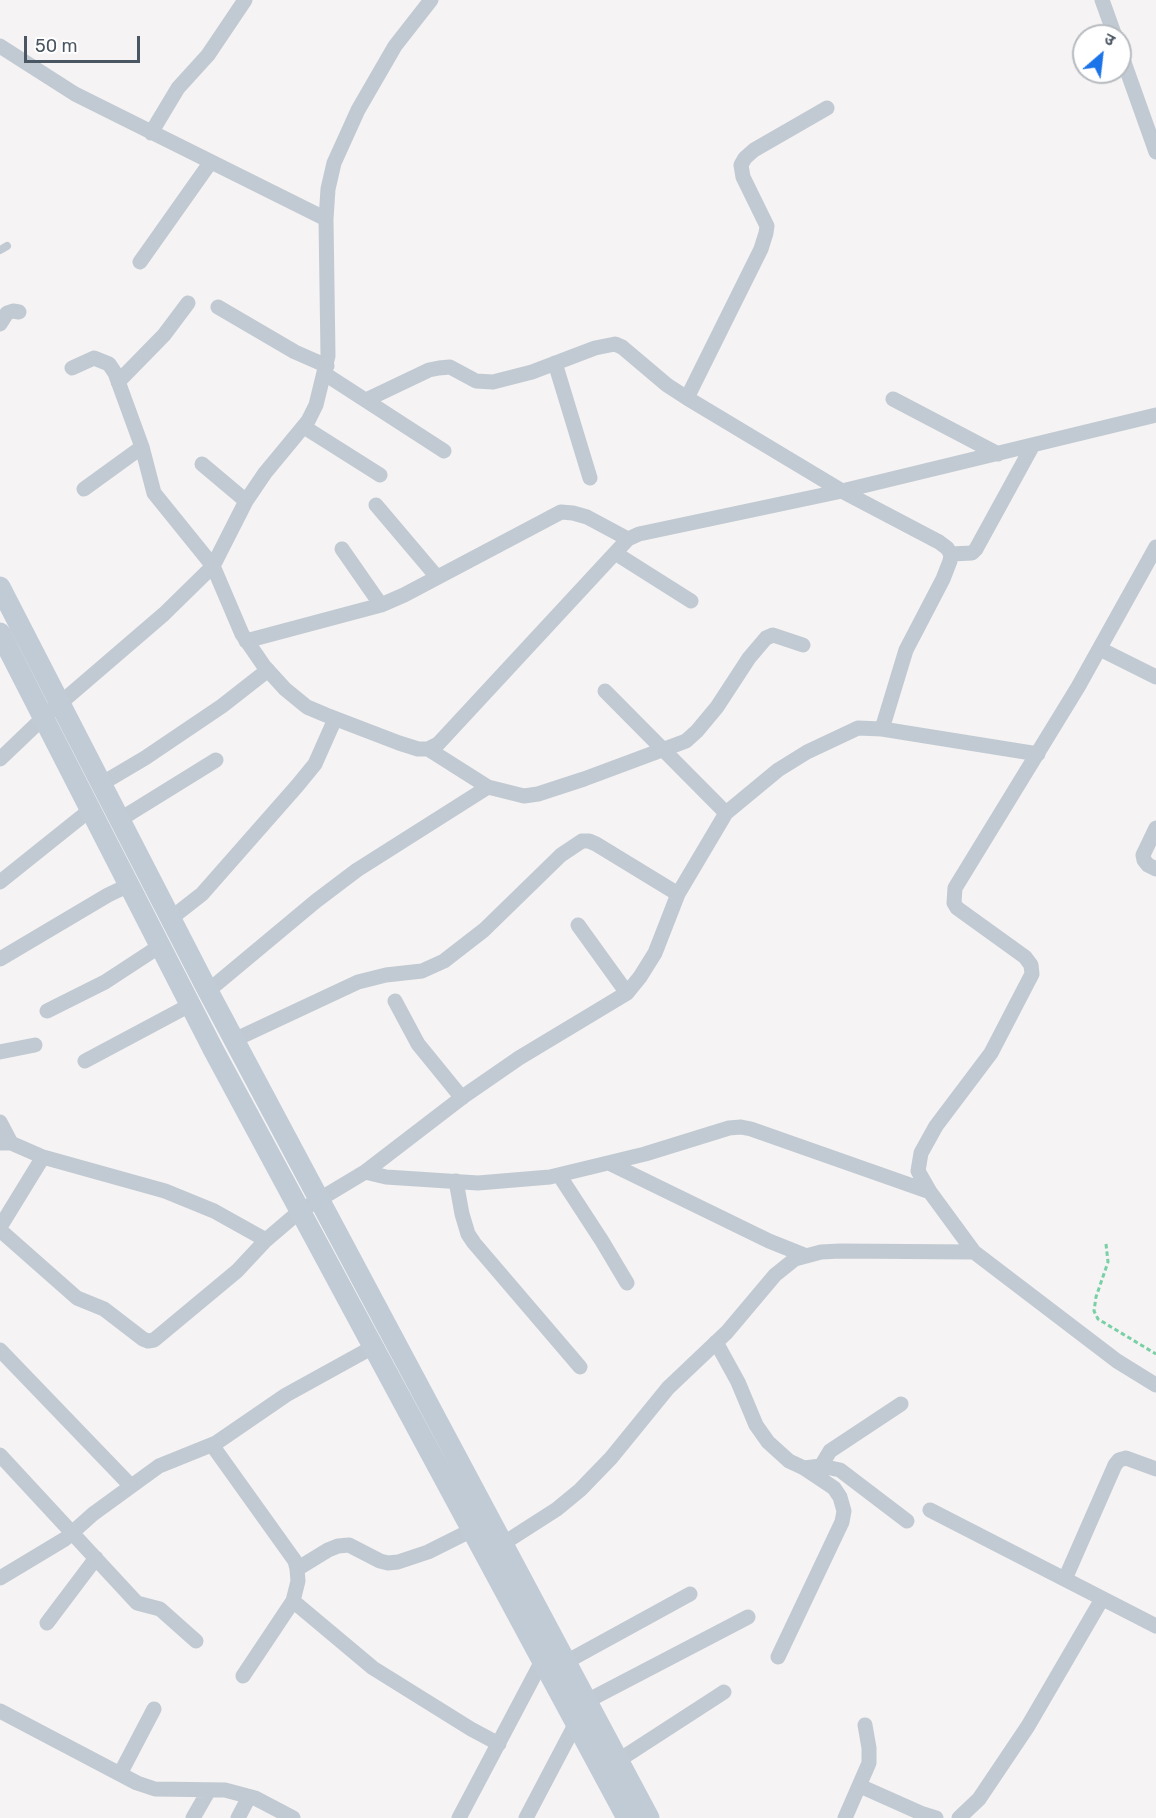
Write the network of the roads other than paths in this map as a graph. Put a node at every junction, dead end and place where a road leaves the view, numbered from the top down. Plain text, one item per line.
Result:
1 (245, 0) edge
2 (431, 0) edge
3 (1102, 0) edge
4 (1111, 24) edge
5 (0, 46) edge
6 (1132, 84) edge
7 (827, 108) dead end
8 (151, 133) junction
9 (1156, 152) edge
10 (210, 163) junction
11 (326, 219) junction
12 (140, 262) dead end
13 (188, 303) dead end
14 (218, 307) dead end
15 (19, 312) dead end
16 (0, 324) edge
17 (555, 363) junction
18 (72, 368) dead end
19 (326, 370) junction
20 (118, 382) junction
21 (687, 398) junction
22 (893, 399) dead end
23 (366, 400) junction
24 (1156, 414) edge
25 (304, 427) junction
26 (1033, 445) junction
27 (142, 447) junction
28 (444, 451) dead end
29 (998, 454) junction
30 (202, 464) dead end
31 (380, 475) dead end
32 (590, 478) dead end
33 (84, 489) dead end
34 (842, 491) junction
35 (246, 501) junction
36 (376, 505) dead end
37 (628, 539) junction
38 (1156, 547) edge
39 (342, 549) dead end
40 (615, 553) junction
41 (951, 554) junction
42 (213, 566) junction
43 (437, 577) junction
44 (0, 587) edge
45 (691, 601) dead end
46 (381, 605) junction
47 (0, 633) edge
48 (246, 641) junction
49 (803, 645) dead end
50 (1100, 649) junction
51 (268, 670) junction
52 (1156, 677) edge
53 (605, 691) dead end
54 (60, 705) junction
55 (43, 718) junction
56 (335, 719) junction
57 (882, 729) junction
58 (428, 749) junction
59 (664, 750) junction
60 (1038, 754) junction
61 (0, 759) edge
62 (216, 760) dead end
63 (101, 784) junction
64 (488, 787) junction
65 (90, 810) junction
66 (726, 813) junction
67 (119, 820) junction
68 (1156, 828) edge
69 (1156, 869) edge
70 (0, 882) edge
71 (129, 885) junction
72 (678, 894) junction
73 (170, 919) junction
74 (578, 925) dead end
75 (160, 946) junction
76 (0, 959) edge
77 (208, 991) junction
78 (627, 993) junction
79 (395, 1001) dead end
80 (190, 1005) junction
81 (47, 1011) dead end
82 (234, 1040) junction
83 (35, 1045) dead end
84 (0, 1052) edge
85 (85, 1061) dead end
86 (462, 1098) junction
87 (0, 1122) edge
88 (5, 1143) edge
89 (43, 1157) junction
90 (609, 1163) junction
91 (366, 1172) junction
92 (559, 1175) junction
93 (456, 1181) junction
94 (930, 1192) junction
95 (318, 1199) junction
96 (300, 1211) junction
97 (0, 1228) edge
98 (266, 1240) junction
99 (974, 1252) junction
100 (804, 1255) junction
101 (627, 1283) dead end
102 (716, 1342) junction
103 (373, 1347) junction
104 (2, 1355) edge
105 (580, 1367) dead end
106 (1156, 1385) edge
107 (901, 1404) dead end
108 (212, 1445) junction
109 (0, 1455) edge
110 (820, 1466) junction
111 (804, 1468) junction
112 (1156, 1469) edge
113 (131, 1486) junction
114 (930, 1510) dead end
115 (906, 1521) dead end
116 (472, 1530) junction
117 (73, 1532) junction
118 (504, 1543) junction
119 (96, 1558) junction
120 (297, 1569) junction
121 (0, 1578) edge
122 (1065, 1579) junction
123 (690, 1594) dead end
124 (1102, 1599) junction
125 (293, 1601) junction
126 (748, 1617) dead end
127 (47, 1623) dead end
128 (1156, 1626) edge
129 (196, 1641) dead end
130 (778, 1657) dead end
131 (542, 1662) junction
132 (566, 1662) junction
133 (243, 1676) dead end
134 (724, 1692) dead end
135 (587, 1701) junction
136 (154, 1709) dead end
137 (0, 1711) edge
138 (576, 1723) junction
139 (865, 1725) dead end
140 (499, 1744) junction
141 (619, 1761) junction
142 (120, 1774) junction
143 (860, 1786) junction
144 (209, 1790) junction
145 (249, 1797) junction
146 (193, 1818) edge
147 (238, 1818) edge
148 (293, 1818) edge
149 (459, 1818) edge
150 (526, 1818) edge
151 (627, 1818) edge
152 (649, 1818) edge
153 (845, 1818) edge
154 (936, 1818) edge
155 (958, 1818) edge

1 - 8 street
2 - 11 street
3 - 4 street
5 - 8 street
6 - 9 street
7 - 21 street
8 - 10 street
10 - 11 street
10 - 12 street
11 - 19 street
13 - 20 street
14 - 19 street
15 - 16 street
17 - 21 street
17 - 23 street
17 - 32 street
18 - 20 street
19 - 23 street
19 - 25 street
20 - 27 street
21 - 34 street
22 - 29 street
23 - 28 street
24 - 26 street
25 - 31 street
25 - 35 street
26 - 29 street
26 - 41 street
27 - 33 street
27 - 42 street
29 - 34 street
30 - 35 street
34 - 37 street
34 - 41 street
35 - 42 street
36 - 43 street
37 - 40 street
37 - 43 street
38 - 50 street
39 - 46 street
40 - 45 street
40 - 58 street
41 - 57 street
42 - 48 street
42 - 54 street
43 - 46 street
44 - 54 main road
46 - 48 street
47 - 55 main road
48 - 51 street
49 - 59 street
50 - 52 street
50 - 60 street
51 - 56 street
51 - 63 street
53 - 59 street
54 - 55 street
54 - 63 main road
55 - 61 street
55 - 65 main road
56 - 58 street
56 - 73 street
57 - 60 street
57 - 66 street
58 - 64 street
59 - 64 street
59 - 66 street
60 - 94 street
62 - 67 street
63 - 67 main road
64 - 77 street
65 - 70 street
65 - 71 main road
66 - 72 street
67 - 73 main road
68 - 69 street
71 - 75 main road
71 - 76 street
72 - 78 street
72 - 82 street
73 - 77 main road
74 - 78 street
75 - 80 main road
75 - 81 street
77 - 82 main road
78 - 86 street
79 - 86 street
80 - 85 street
80 - 96 main road
82 - 95 main road
83 - 84 street
86 - 91 street
87 - 88 street
88 - 89 street
89 - 97 street
89 - 98 street
90 - 92 street
90 - 94 street
90 - 100 street
91 - 93 street
91 - 95 street
92 - 93 street
92 - 101 street
93 - 105 street
94 - 99 street
95 - 96 street
95 - 118 main road
96 - 98 street
96 - 103 main road
97 - 98 street
99 - 100 street
99 - 106 street
100 - 102 street
102 - 111 street
102 - 118 street
103 - 108 street
103 - 116 main road
104 - 113 street
107 - 110 street
108 - 113 street
108 - 120 street
109 - 117 street
110 - 111 street
110 - 115 street
111 - 130 street
112 - 122 street
113 - 117 street
114 - 122 street
116 - 120 street
116 - 131 main road
117 - 119 street
117 - 121 street
118 - 132 main road
119 - 127 street
119 - 129 street
120 - 125 street
122 - 124 street
123 - 132 street
124 - 128 street
124 - 155 street
125 - 133 street
125 - 140 street
126 - 135 street
131 - 138 main road
131 - 140 street
132 - 135 main road
134 - 141 street
135 - 141 main road
136 - 142 street
137 - 142 street
138 - 150 street
138 - 151 main road
139 - 143 street
140 - 149 street
141 - 152 main road
142 - 144 street
143 - 153 street
143 - 154 street
144 - 145 street
144 - 146 street
145 - 147 street
145 - 148 street

